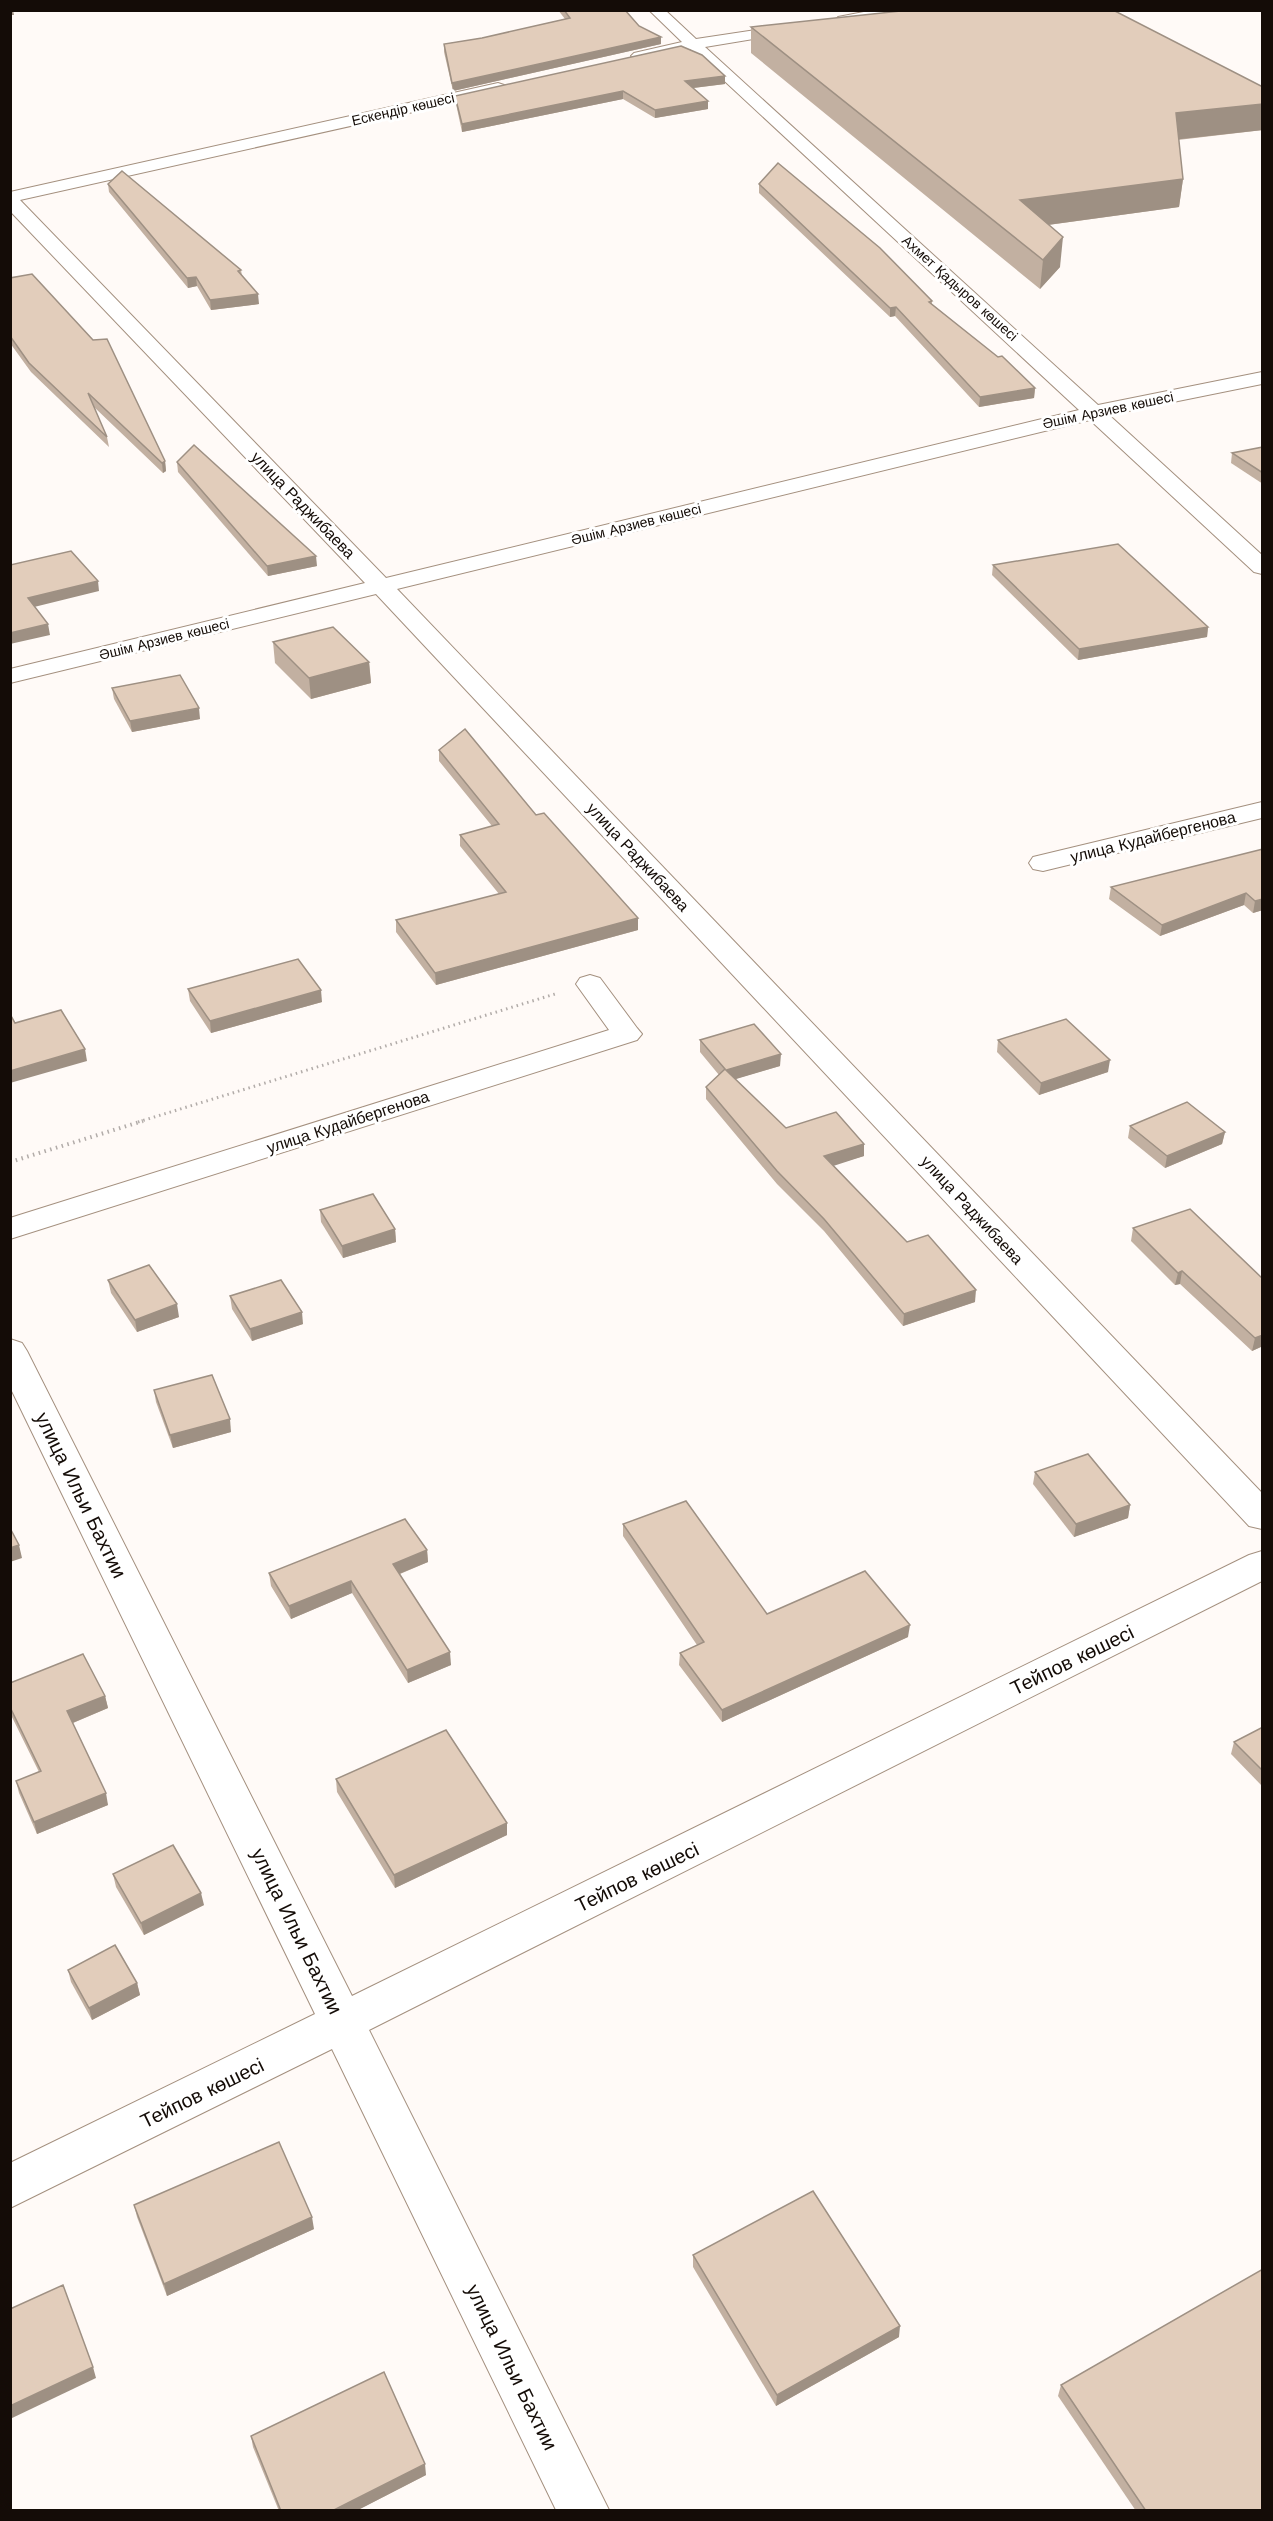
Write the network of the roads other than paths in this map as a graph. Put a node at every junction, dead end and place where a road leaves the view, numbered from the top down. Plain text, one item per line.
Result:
1 (656, 10) edge
2 (903, 10) edge
3 (829, 22) edge
4 (807, 26) edge
5 (693, 44) junction
6 (623, 60) edge
7 (519, 83) edge
8 (10, 199) edge
9 (1263, 378) edge
10 (1096, 412) junction
11 (1263, 567) edge
12 (382, 587) junction
13 (10, 676) edge
14 (1263, 810) edge
15 (1043, 863) dead end
16 (590, 984) road end
17 (10, 1229) edge
18 (10, 1351) edge
19 (1263, 1516) edge
20 (1263, 1565) edge
21 (342, 2024) junction
22 (10, 2187) edge
23 (582, 2511) edge

1 - 5 street, Ахмет Қадыров көшесі
2 - 3 street
4 - 5 street
5 - 6 street
5 - 10 street, Ахмет Қадыров көшесі
7 - 8 street, Ескендір көшесі
8 - 12 street, улица Раджибаева
9 - 10 street, Әшім Арзиев көшесі
10 - 11 street, Ахмет Қадыров көшесі
10 - 12 street, Әшім Арзиев көшесі
12 - 13 street, Әшім Арзиев көшесі
12 - 19 street, улица Раджибаева
14 - 15 street, улица Кудайбергенова
16 - 17 street, улица Кудайбергенова
18 - 21 street, улица Ильи Бахтии
20 - 21 street, Тейпов көшесі
21 - 22 street, Тейпов көшесі
21 - 23 street, улица Ильи Бахтии

